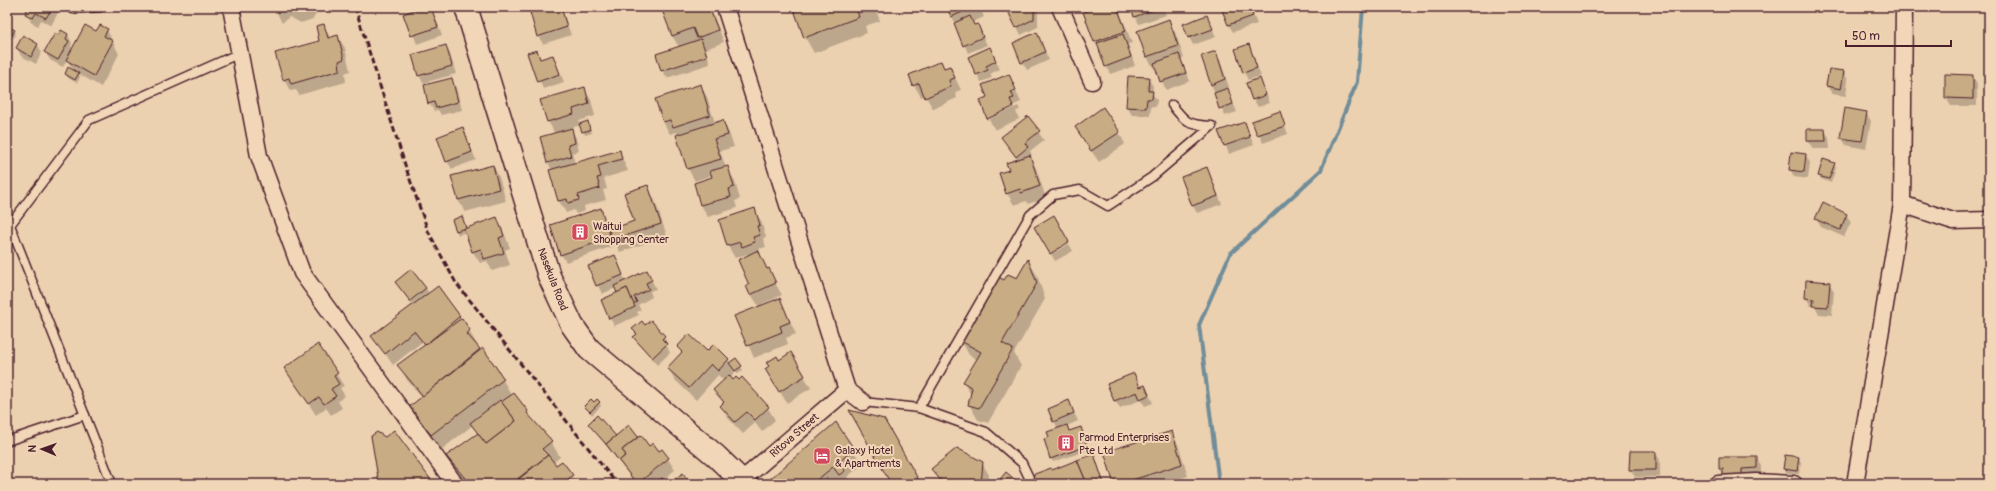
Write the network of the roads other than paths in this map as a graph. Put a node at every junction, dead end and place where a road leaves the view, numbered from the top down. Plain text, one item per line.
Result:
1 (102, 7) edge
2 (231, 7) edge
3 (466, 7) edge
4 (725, 7) edge
5 (1060, 7) edge
6 (1904, 7) edge
7 (73, 9) dead end
8 (240, 53) junction
9 (1092, 82) dead end
10 (1172, 105) dead end
11 (1902, 204) junction
12 (1989, 220) edge
13 (9, 226) edge
14 (847, 390) junction
15 (863, 402) joint
16 (919, 408) junction
17 (85, 416) junction
18 (7, 442) edge
19 (743, 482) edge
20 (112, 484) edge
21 (455, 484) edge
22 (1032, 484) edge
23 (1718, 484) edge
24 (1794, 484) edge
25 (1855, 484) edge

1 - 7 lane
2 - 8 street
3 - 19 main road, Nasekula Road
4 - 14 street
5 - 9 street
6 - 11 street
8 - 13 lane
8 - 21 street
10 - 16 lane
11 - 12 street
11 - 25 street
13 - 17 lane
14 - 15 street
14 - 19 street, Ritova Street
15 - 16 lane
16 - 22 lane
17 - 18 lane
17 - 20 lane
23 - 24 street

